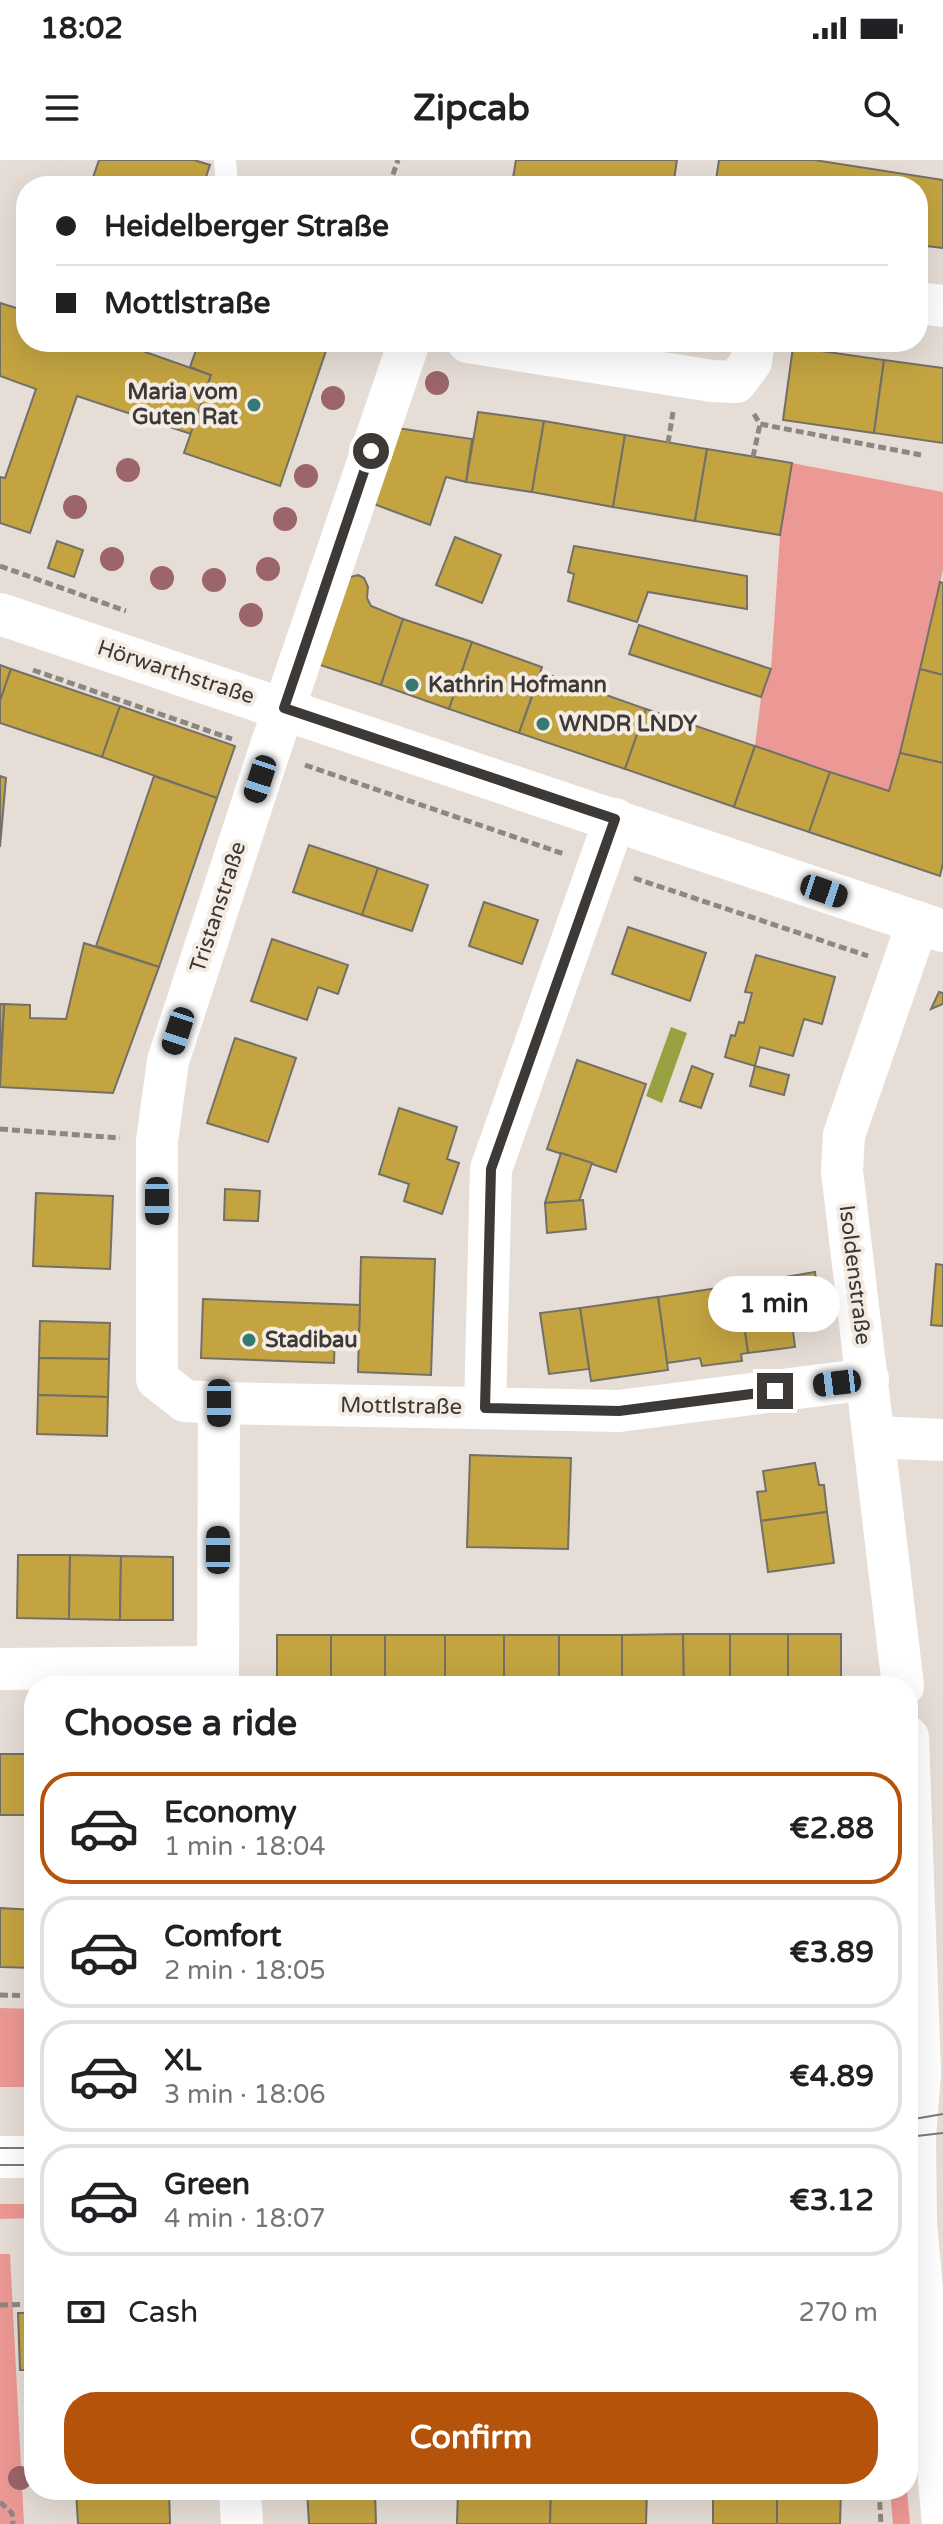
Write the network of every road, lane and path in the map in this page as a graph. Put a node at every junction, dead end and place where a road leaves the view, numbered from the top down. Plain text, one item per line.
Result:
1 (406, 352) edge
2 (534, 352) edge
3 (752, 352) edge
4 (724, 381) junction
5 (760, 424) junction
6 (921, 455) dead end
7 (753, 457) dead end
8 (0, 614) edge
9 (30, 669) dead end
10 (284, 708) junction
11 (269, 752) junction
12 (615, 819) junction
13 (598, 866) junction
14 (931, 926) edge
15 (903, 968) junction
16 (0, 1129) edge
17 (157, 1141) junction
18 (868, 1379) junction
19 (219, 1403) junction
20 (485, 1408) junction
21 (875, 1437) junction
22 (943, 1440) edge
23 (0, 1669) edge
24 (218, 1676) edge
25 (902, 1676) edge
26 (0, 1995) edge
27 (24, 1996) edge
28 (918, 2017) edge
29 (922, 2127) edge
30 (0, 2157) edge
31 (24, 2157) edge
32 (918, 2191) edge
33 (918, 2245) edge
34 (24, 2304) edge
35 (0, 2305) edge
36 (241, 2500) edge
37 (880, 2500) edge
38 (0, 2502) edge
39 (13, 2524) edge
40 (242, 2524) edge
41 (881, 2524) edge
42 (943, 2524) edge

1 - 10 street, Tristanstraße
2 - 4 street
3 - 4 street
4 - 5 path
5 - 6 path
5 - 7 path
8 - 10 street, Hörwarthstraße
9 - 11 path
10 - 11 street, Tristanstraße
10 - 12 street, Hörwarthstraße
11 - 13 path
11 - 17 street, Tristanstraße
12 - 13 street
12 - 14 street, Hörwarthstraße
13 - 15 path
13 - 20 street
14 - 15 street, Isoldenstraße
15 - 18 street, Isoldenstraße
16 - 17 path
17 - 19 street, Tristanstraße
18 - 20 street, Mottlstraße
18 - 21 street, Isoldenstraße
19 - 20 street, Mottlstraße
19 - 24 street
21 - 22 street
21 - 25 street, Isoldenstraße
23 - 24 street
26 - 27 path
28 - 29 street
29 - 32 street
30 - 31 street
33 - 42 street
34 - 35 path
36 - 40 street
37 - 41 path
38 - 39 path

